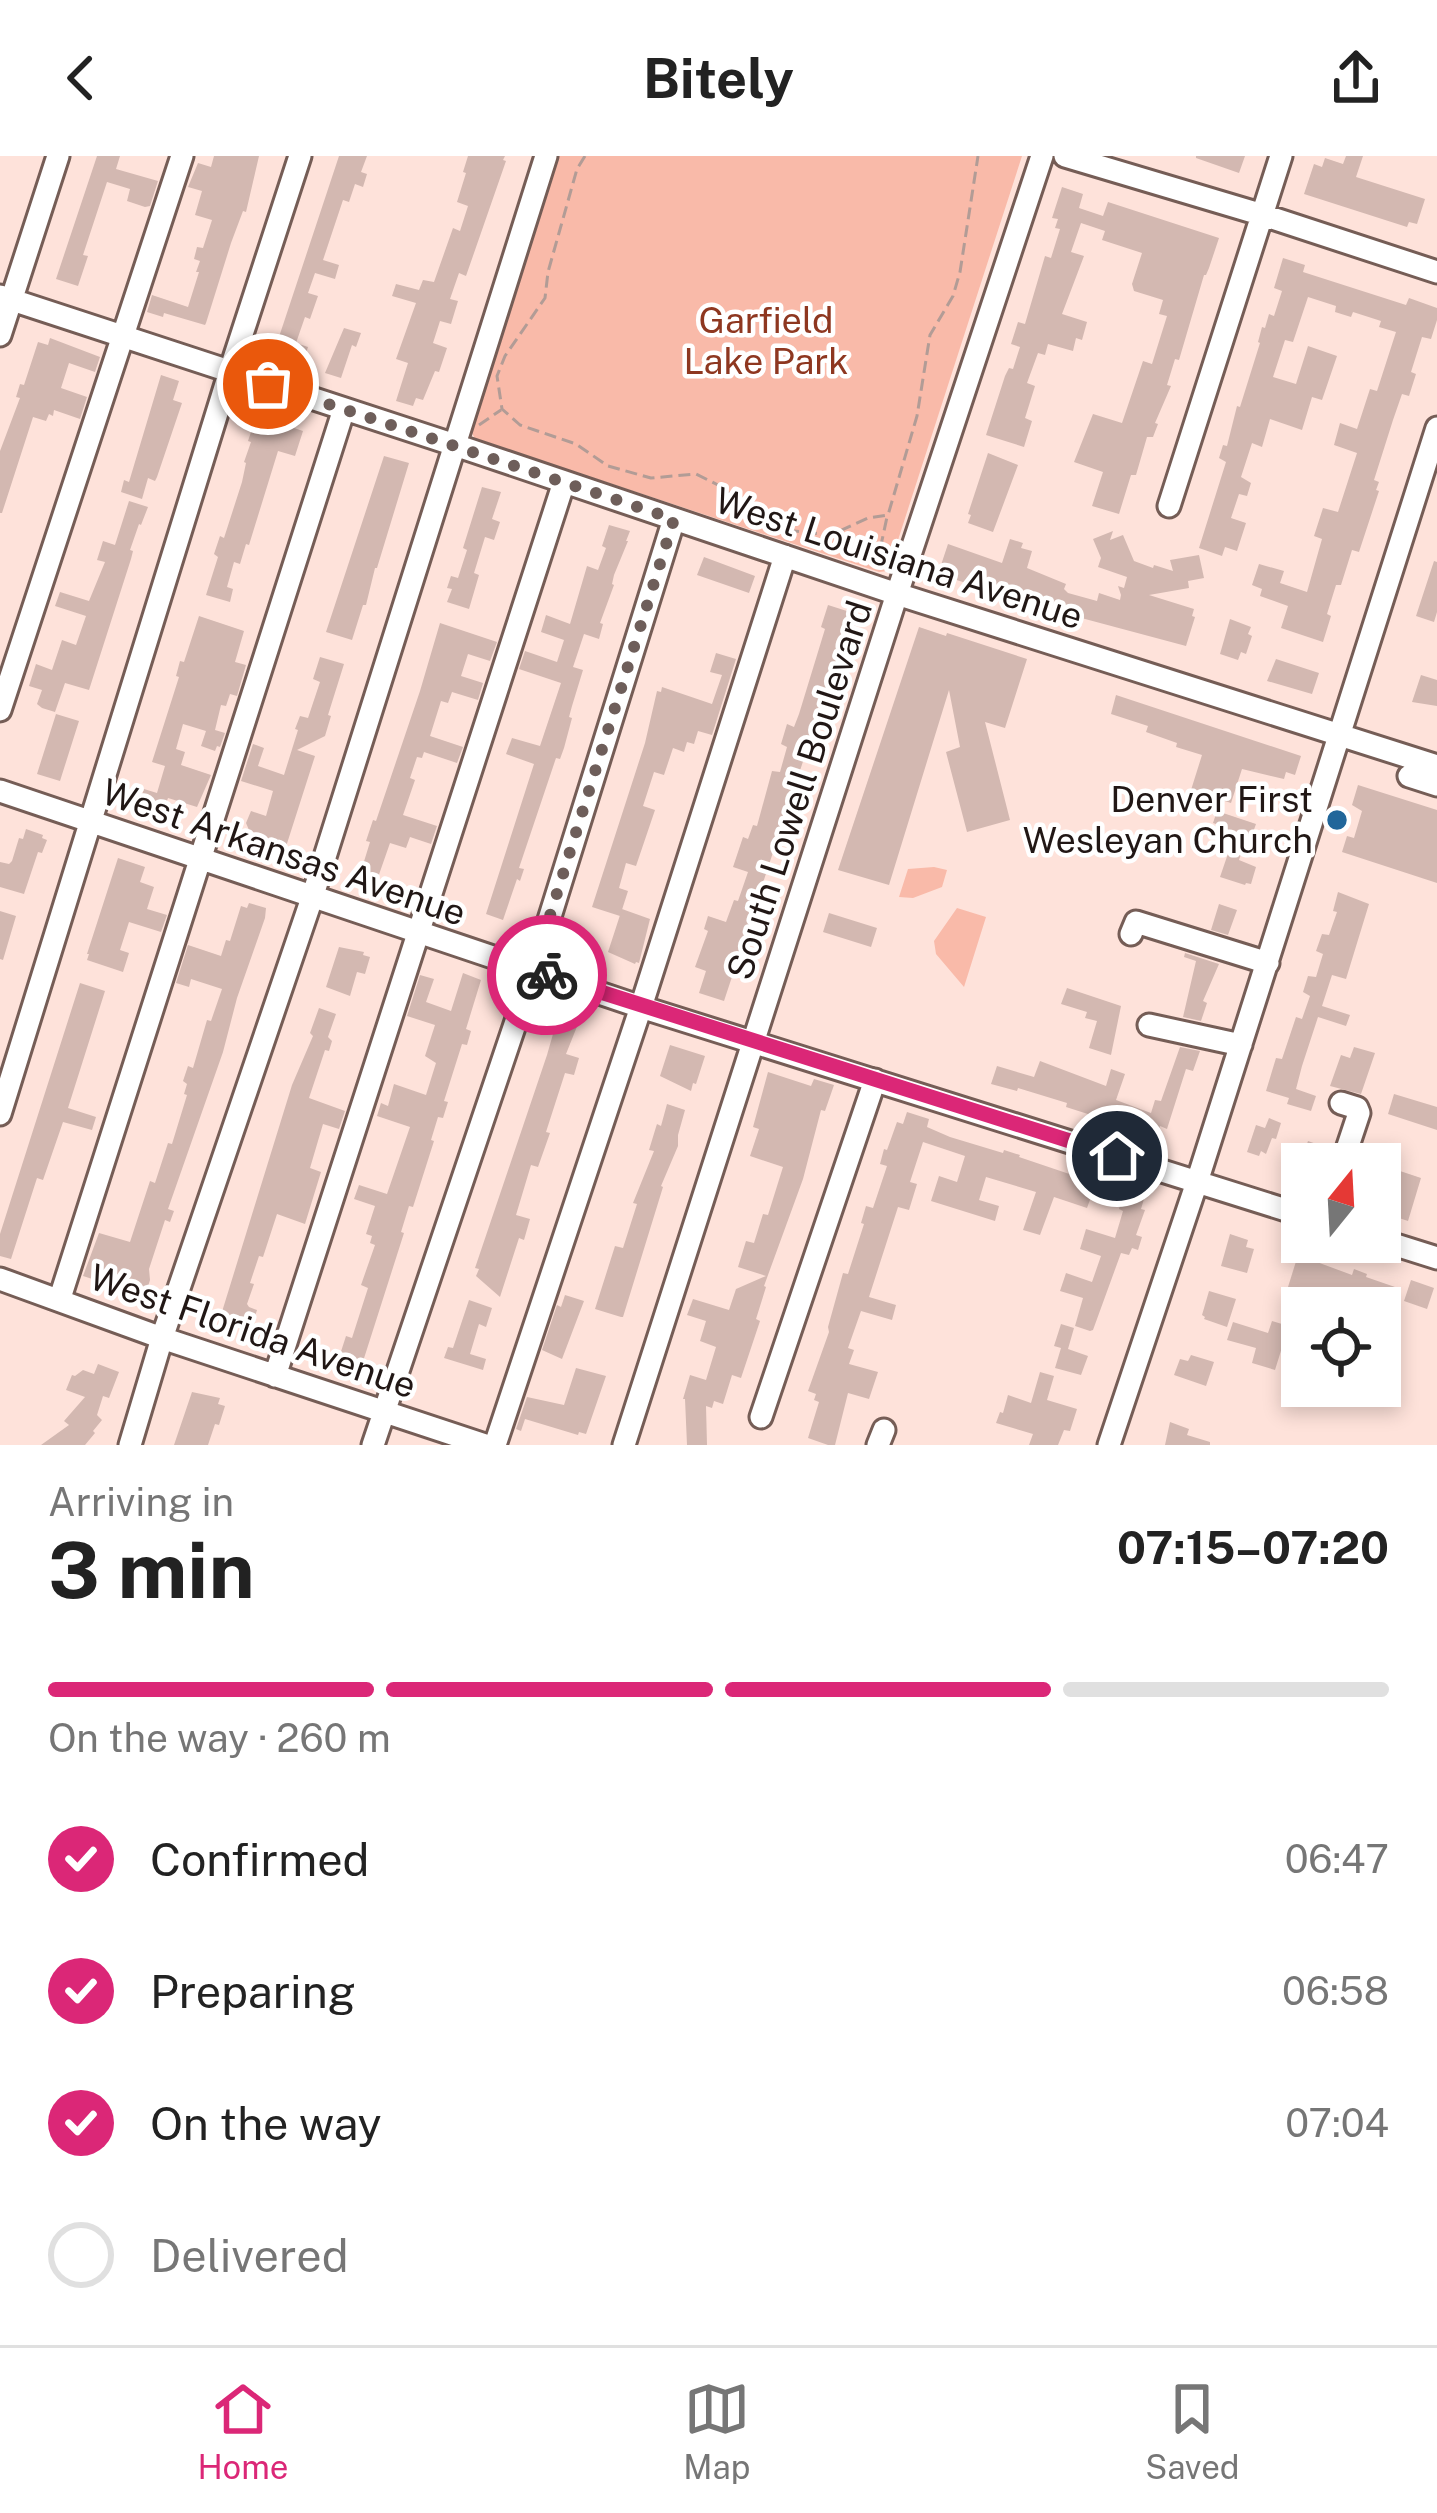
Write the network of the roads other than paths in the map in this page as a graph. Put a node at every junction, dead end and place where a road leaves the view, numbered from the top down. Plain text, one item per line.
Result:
1 (58, 156) edge
2 (182, 156) edge
3 (300, 156) edge
4 (546, 156) edge
5 (1042, 156) edge
6 (1065, 156) edge
7 (1281, 156) edge
8 (1263, 215) junction
9 (1437, 272) edge
10 (6, 298) edge
11 (0, 335) edge
12 (122, 337) junction
13 (230, 371) junction
14 (344, 409) junction
15 (1437, 428) edge
16 (455, 445) junction
17 (564, 482) junction
18 (1168, 506) dead end
19 (674, 519) junction
20 (785, 556) junction
21 (897, 594) junction
22 (0, 710) edge
23 (1341, 734) junction
24 (1437, 766) edge
25 (1409, 776) dead end
26 (1437, 785) edge
27 (0, 791) edge
28 (91, 822) junction
29 (200, 861) junction
30 (311, 898) junction
31 (419, 934) junction
32 (1131, 934) dead end
33 (1268, 963) junction
34 (533, 970) junction
35 (641, 1007) junction
36 (1149, 1025) dead end
37 (753, 1041) junction
38 (10, 1045) edge
39 (1241, 1045) junction
40 (875, 1080) junction
41 (1341, 1103) dead end
42 (0, 1114) edge
43 (1349, 1143) edge
44 (1197, 1182) junction
45 (1281, 1208) edge
46 (1401, 1247) edge
47 (1437, 1258) edge
48 (0, 1279) edge
49 (60, 1298) junction
50 (162, 1338) junction
51 (275, 1376) junction
52 (383, 1412) junction
53 (761, 1417) dead end
54 (130, 1445) edge
55 (373, 1445) edge
56 (484, 1445) edge
57 (495, 1445) edge
58 (624, 1445) edge
59 (1109, 1445) edge

1 - 10 street
2 - 12 street
3 - 13 street
4 - 16 street
5 - 21 street, South Lowell Boulevard
6 - 8 street
7 - 8 street
8 - 9 street
8 - 18 street
10 - 11 street
10 - 12 street, West Louisiana Avenue
12 - 13 street, West Louisiana Avenue
12 - 22 street
13 - 14 street, West Louisiana Avenue
13 - 28 street
14 - 16 street, West Louisiana Avenue
14 - 29 street
15 - 23 street
16 - 17 street, West Louisiana Avenue
16 - 30 street
17 - 19 street, West Louisiana Avenue
17 - 31 street
19 - 20 street, West Louisiana Avenue
19 - 34 street
20 - 21 street, West Louisiana Avenue
20 - 35 street
21 - 23 street, West Louisiana Avenue
21 - 37 street, South Lowell Boulevard
23 - 24 street, West Louisiana Avenue
23 - 33 street
25 - 26 street
27 - 28 street, West Arkansas Avenue
28 - 29 street, West Arkansas Avenue
28 - 38 street
29 - 30 street, West Arkansas Avenue
29 - 49 street
30 - 31 street, West Arkansas Avenue
30 - 50 street
31 - 34 street, West Arkansas Avenue
31 - 51 street
32 - 33 street
33 - 39 street
34 - 35 street, West Arkansas Avenue
34 - 52 street
35 - 37 street, West Arkansas Avenue
35 - 57 street
36 - 39 street
37 - 40 street, West Arkansas Avenue
37 - 58 street, South Lowell Boulevard
38 - 42 street
39 - 44 street
40 - 44 street, West Arkansas Avenue
40 - 53 street
41 - 43 street
44 - 45 street, West Arkansas Avenue
44 - 59 street
46 - 47 street
48 - 49 street, West Florida Avenue
49 - 50 street, West Florida Avenue
50 - 51 street, West Florida Avenue
50 - 54 street
51 - 52 street, West Florida Avenue
52 - 55 street
52 - 56 street, West Florida Avenue

